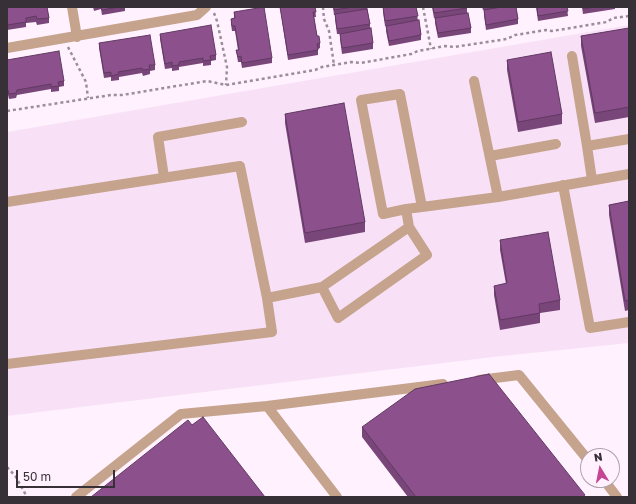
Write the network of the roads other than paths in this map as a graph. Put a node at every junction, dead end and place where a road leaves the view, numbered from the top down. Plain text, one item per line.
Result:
1 (72, 7) edge
2 (206, 7) edge
3 (77, 36) junction
4 (7, 48) edge
5 (572, 56) dead end
6 (474, 81) dead end
7 (242, 122) dead end
8 (629, 139) edge
9 (556, 144) dead end
10 (587, 146) junction
11 (490, 156) junction
12 (629, 174) edge
13 (164, 177) junction
14 (592, 180) junction
15 (563, 185) junction
16 (498, 197) junction
17 (7, 202) edge
18 (422, 207) junction
19 (406, 209) junction
20 (409, 226) junction
21 (322, 287) junction
22 (267, 298) junction
23 (629, 322) edge
24 (7, 364) edge
25 (472, 381) edge
26 (456, 383) edge
27 (267, 406) junction
28 (580, 450) edge
29 (610, 488) edge
30 (76, 497) edge
31 (337, 497) edge
32 (617, 497) edge

1 - 3 street
2 - 3 street
3 - 4 street
5 - 10 street
6 - 11 street
7 - 13 street
8 - 10 street
9 - 11 street
10 - 14 street
11 - 16 street
12 - 14 street
13 - 17 street
13 - 22 street
14 - 15 street
15 - 16 street
15 - 23 street
16 - 18 street
18 - 19 street
18 - 19 street
19 - 20 street
20 - 21 street
20 - 21 street
21 - 22 street
22 - 24 street
25 - 28 street
26 - 27 street
27 - 30 street
27 - 31 street
29 - 32 street

